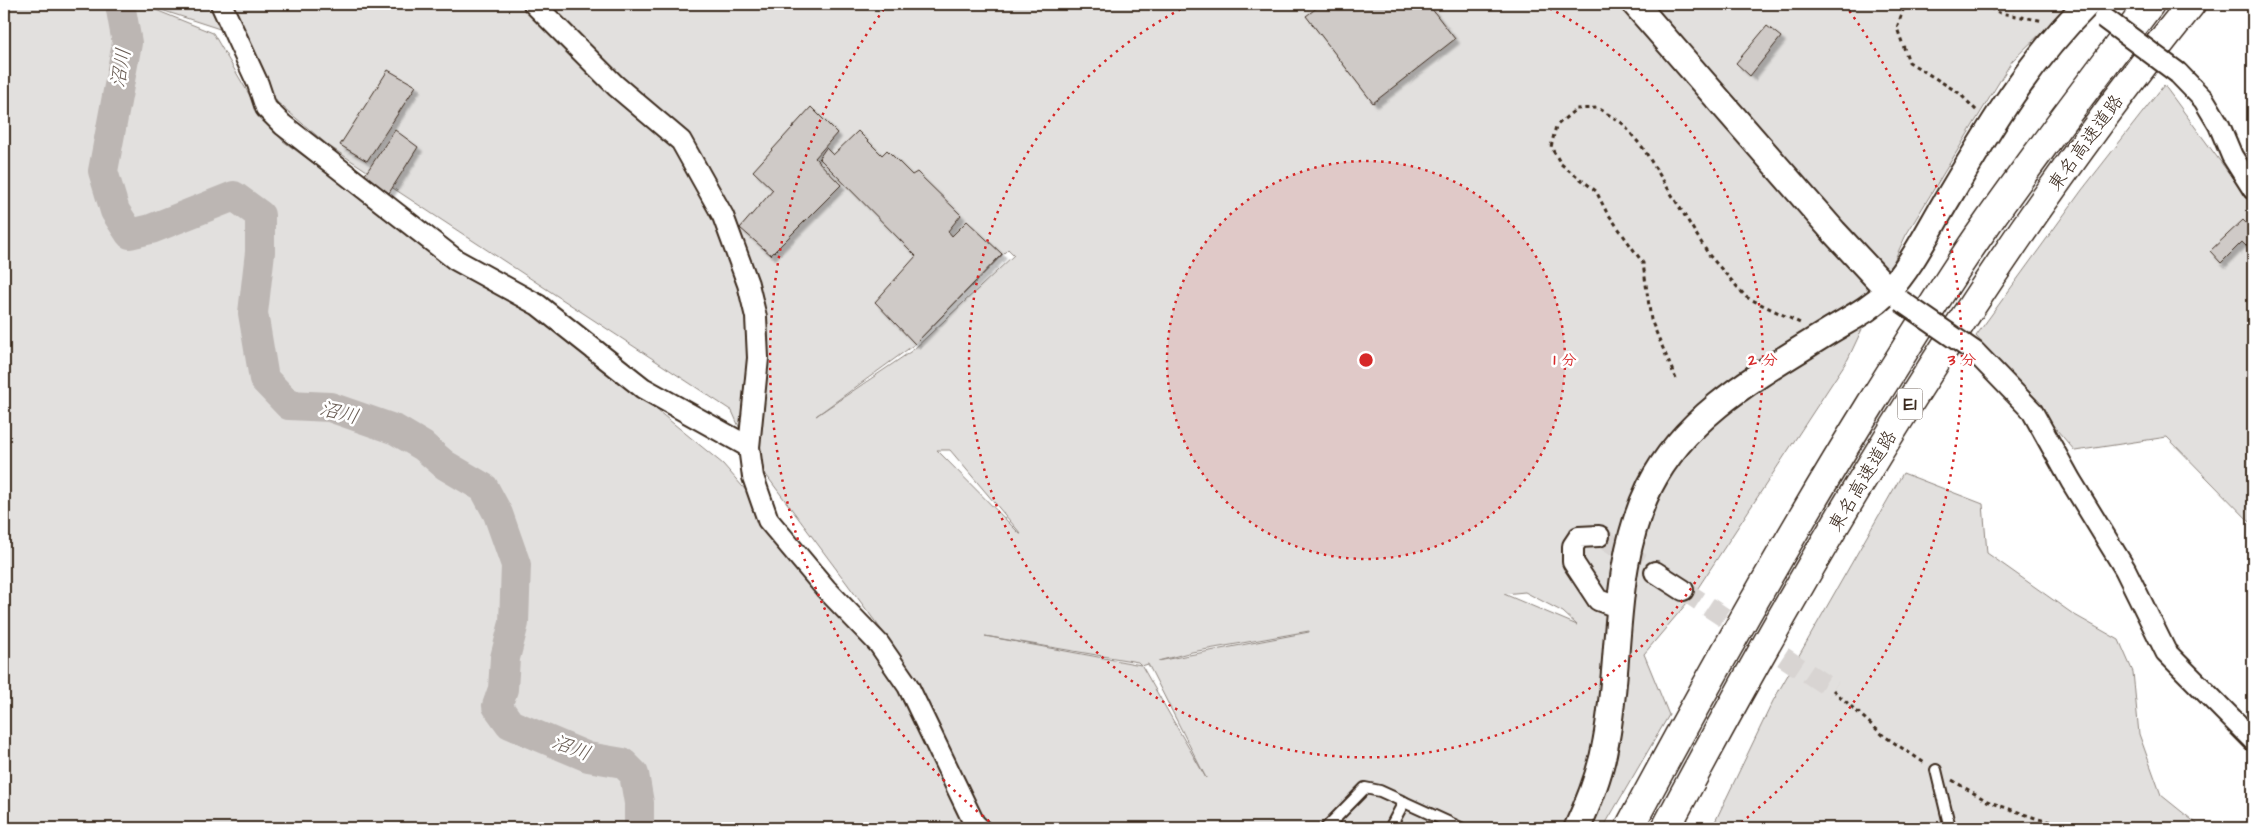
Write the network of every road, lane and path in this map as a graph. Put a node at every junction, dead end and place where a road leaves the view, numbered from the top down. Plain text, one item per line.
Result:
1 (221, 4) edge
2 (534, 4) edge
3 (1635, 4) edge
4 (1900, 4) edge
5 (1911, 4) edge
6 (1982, 4) edge
7 (2150, 4) edge
8 (2191, 4) edge
9 (2094, 8) edge
10 (1903, 10) junction
11 (2068, 22) junction
12 (1991, 125) junction
13 (2253, 189) edge
14 (1895, 295) junction
15 (1831, 331) junction
16 (1676, 379) dead end
17 (749, 447) junction
18 (1599, 536) dead end
19 (1655, 572) tunnel mouth
20 (1683, 590) tunnel mouth
21 (1620, 608) junction
22 (2253, 740) edge
23 (1936, 770) dead end
24 (1404, 802) junction
25 (979, 828) edge
26 (1326, 828) edge
27 (1390, 828) edge
28 (1461, 828) edge
29 (1578, 828) edge
30 (1629, 828) edge
31 (1666, 828) edge
32 (1950, 828) edge

1 - 17 street
2 - 17 street
3 - 14 street
4 - 10 path
5 - 10 path
6 - 11 path
7 - 30 highway, 東名高速道路 / E1
8 - 31 highway, 東名高速道路 / E1
9 - 11 street
9 - 13 street, bridge
10 - 12 path
11 - 12 street
12 - 14 street
14 - 15 street
14 - 22 street, bridge
15 - 16 path
15 - 21 street
17 - 25 street
18 - 21 street
19 - 20 street
21 - 29 street
23 - 32 lane
24 - 26 lane
24 - 27 lane
24 - 28 lane

